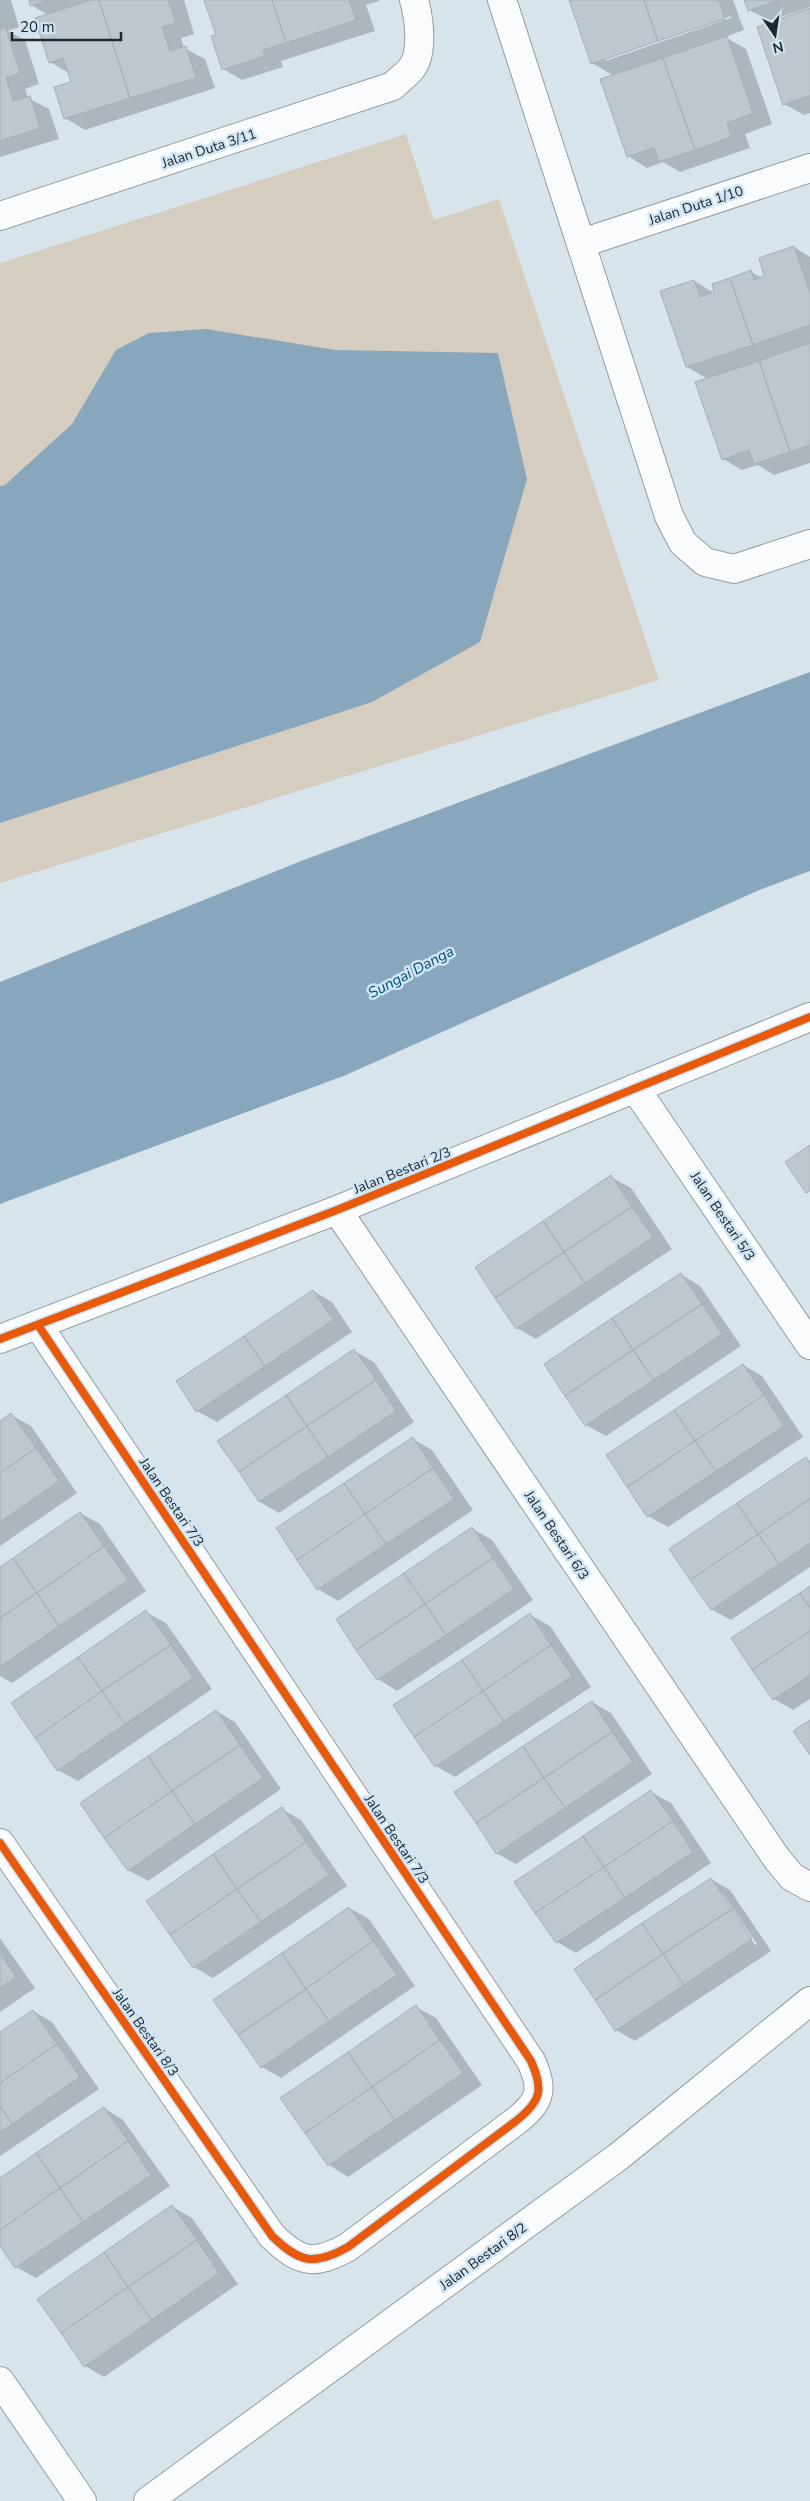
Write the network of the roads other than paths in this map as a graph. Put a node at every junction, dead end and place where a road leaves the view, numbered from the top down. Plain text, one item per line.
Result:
1 (414, 0) edge
2 (502, 0) edge
3 (810, 168) edge
4 (0, 216) edge
5 (582, 242) junction
6 (810, 544) edge
7 (810, 1017) edge
8 (635, 1088) junction
9 (337, 1210) junction
10 (38, 1325) junction
11 (0, 1339) edge
12 (810, 1345) edge
13 (0, 1843) edge
14 (810, 1887) edge
15 (810, 2001) edge
16 (272, 2236) joint
17 (0, 2381) edge
18 (82, 2501) edge
19 (148, 2501) edge

1 - 4 street, Jalan Duta 3/11
2 - 5 street
3 - 5 street, Jalan Duta 1/10
5 - 6 street
7 - 8 street, Jalan Bestari 2/3
8 - 9 street, Jalan Bestari 2/3
8 - 12 street, Jalan Bestari 5/3
9 - 10 street, Jalan Bestari 2/3
9 - 14 street, Jalan Bestari 6/3
10 - 11 street, Jalan Bestari 2/3
10 - 16 street, Jalan Bestari 7/3
13 - 16 street, Jalan Bestari 8/3
15 - 19 street, Jalan Bestari 8/2
17 - 18 street

